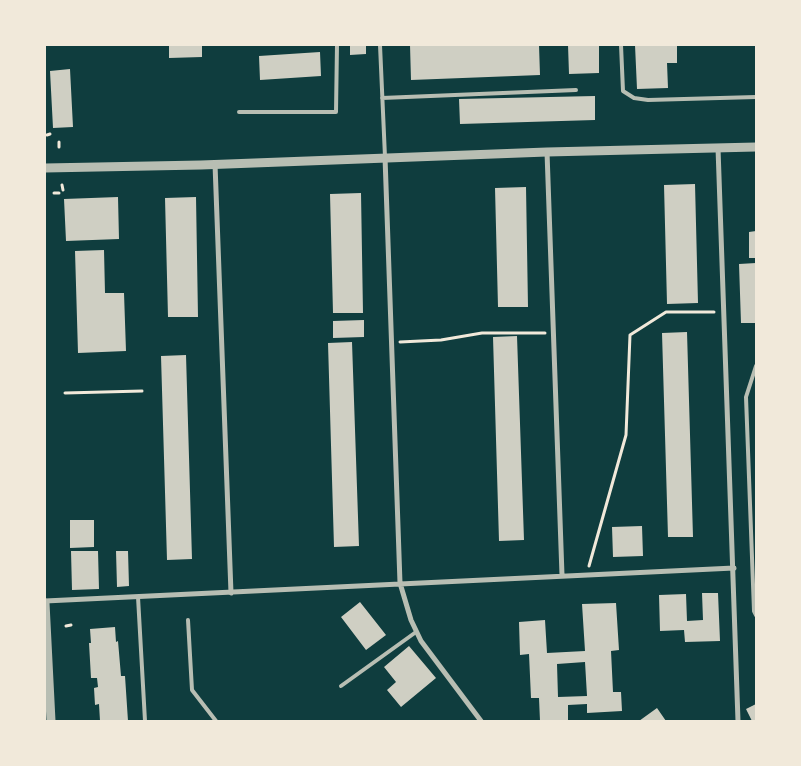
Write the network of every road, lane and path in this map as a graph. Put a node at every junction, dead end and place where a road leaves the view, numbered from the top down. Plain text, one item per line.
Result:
1 (337, 45) edge
2 (380, 45) edge
3 (621, 45) edge
4 (576, 90) dead end
5 (756, 97) edge
6 (382, 98) junction
7 (239, 112) dead end
8 (59, 142) dead end
9 (59, 147) dead end
10 (756, 147) edge
11 (718, 148) junction
12 (547, 152) junction
13 (384, 157) junction
14 (215, 164) junction
15 (45, 168) edge
16 (62, 185) dead end
17 (54, 193) dead end
18 (724, 312) junction
19 (555, 333) junction
20 (392, 342) junction
21 (756, 366) edge
22 (142, 391) dead end
23 (65, 393) dead end
24 (734, 568) junction
25 (587, 574) junction
26 (562, 575) junction
27 (400, 583) junction
28 (231, 593) junction
29 (138, 597) junction
30 (45, 602) edge
31 (756, 615) edge
32 (188, 620) dead end
33 (71, 625) dead end
34 (66, 626) dead end
35 (416, 632) junction
36 (341, 686) dead end
37 (51, 721) edge
38 (145, 721) edge
39 (216, 721) edge
40 (481, 721) edge
41 (738, 721) edge

1 - 7 lane
2 - 6 lane
3 - 5 lane
4 - 6 lane
6 - 13 lane
8 - 9 path
10 - 11 street
11 - 12 street
11 - 18 street
12 - 13 street
12 - 19 street
13 - 14 street
13 - 20 street
14 - 15 street
14 - 28 street
16 - 17 path
18 - 24 street
18 - 25 path
19 - 20 path
19 - 26 street
20 - 27 street
21 - 31 lane
22 - 23 path
24 - 25 street
24 - 41 street
25 - 26 street
26 - 27 street
27 - 28 street
27 - 35 street
28 - 29 street
29 - 30 street
29 - 38 lane
30 - 37 street
32 - 39 lane
33 - 34 path
35 - 36 lane
35 - 40 street

